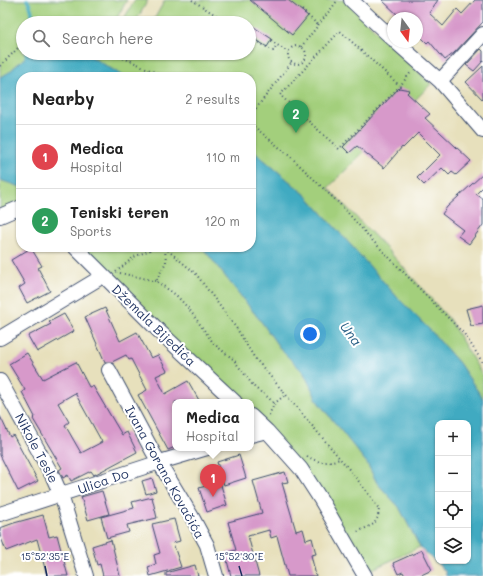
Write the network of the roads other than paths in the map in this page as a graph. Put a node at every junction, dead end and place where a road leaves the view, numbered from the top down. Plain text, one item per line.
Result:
1 (351, 0) edge
2 (387, 33) edge
3 (483, 34) edge
4 (403, 48) edge
5 (440, 81) junction
6 (483, 131) edge
7 (16, 209) edge
8 (0, 216) edge
9 (79, 252) edge
10 (104, 276) junction
11 (0, 338) edge
12 (108, 370) dead end
13 (0, 381) edge
14 (232, 399) edge
15 (254, 417) edge
16 (270, 425) junction
17 (254, 433) edge
18 (197, 451) edge
19 (160, 462) junction
20 (61, 495) junction
21 (0, 514) edge
22 (86, 576) edge
23 (216, 576) edge
24 (365, 576) edge

1 - 2 street
3 - 5 street
4 - 5 street
5 - 6 street
7 - 8 street
9 - 10 street, Džemala Bijedića
10 - 11 street
10 - 14 street, Džemala Bijedića
12 - 19 street, Ivana Gorana Kovačića
13 - 20 street, Nikole Tesle
15 - 16 street
16 - 17 street
16 - 24 street
18 - 19 street, Ulica Do
19 - 20 street, Ulica Do
19 - 23 street, Ivana Gorana Kovačića
20 - 21 street, Ulica Do
20 - 22 street, Nikole Tesle

